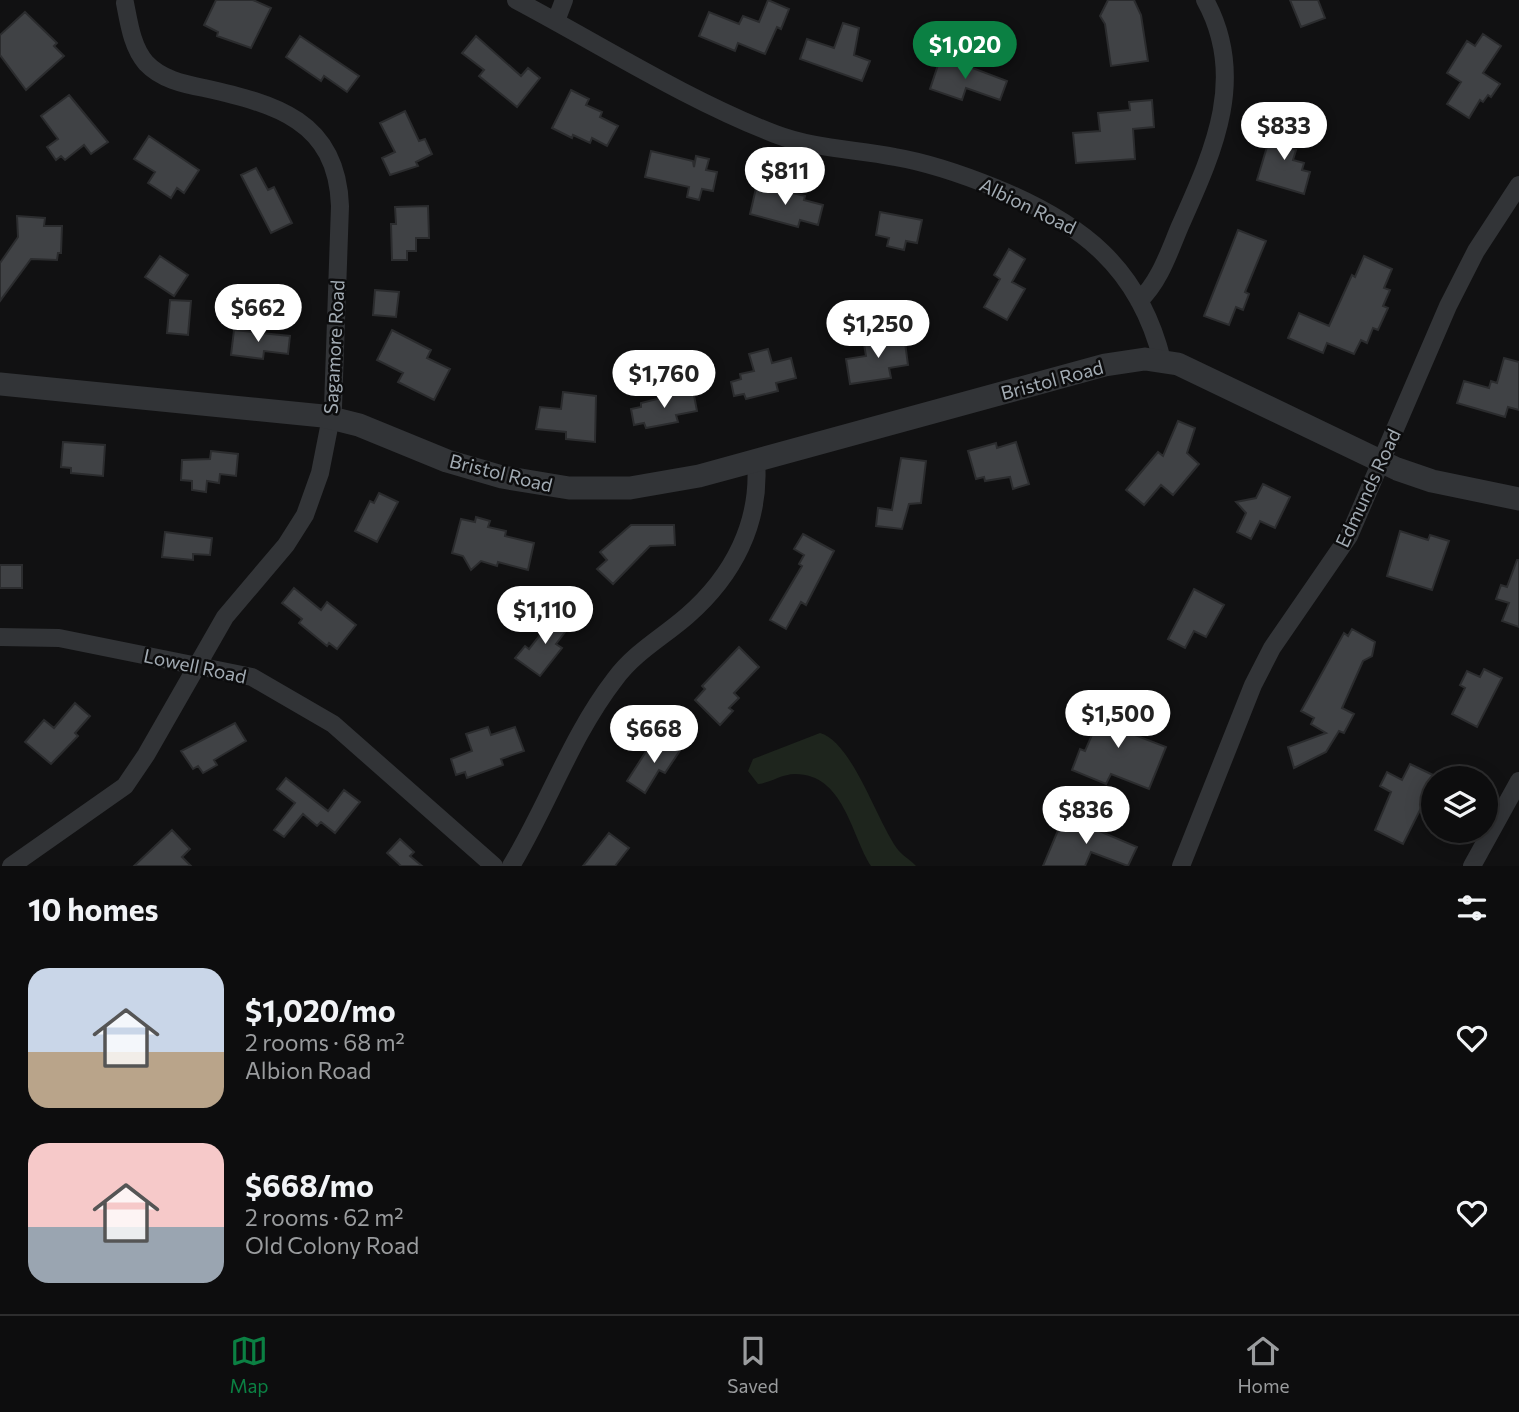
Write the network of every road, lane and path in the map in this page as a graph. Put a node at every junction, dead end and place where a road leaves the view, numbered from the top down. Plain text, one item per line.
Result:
1 (516, 0) edge
2 (564, 0) edge
3 (1205, 0) edge
4 (125, 3) dead end
5 (556, 21) junction
6 (1519, 185) edge
7 (1139, 301) junction
8 (1162, 360) junction
9 (0, 384) edge
10 (331, 418) junction
11 (756, 461) junction
12 (1382, 463) junction
13 (1519, 499) edge
14 (0, 636) edge
15 (199, 666) junction
16 (1519, 781) edge
17 (11, 866) edge
18 (494, 866) edge
19 (512, 866) edge
20 (1181, 866) edge
21 (1472, 866) edge

1 - 5 street, Albion Road
2 - 5 street
3 - 7 street
4 - 10 street, Sagamore Road
5 - 7 street, Albion Road
6 - 12 street, Edmunds Road
7 - 8 street, Albion Road
8 - 11 street, Bristol Road
8 - 12 street
9 - 10 street, Bristol Road
10 - 11 street, Bristol Road
10 - 15 street, Sagamore Road
11 - 19 street
12 - 13 street
12 - 20 street, Edmunds Road
14 - 15 street, Lowell Road
15 - 17 street, Sagamore Road
15 - 18 street, Lowell Road
16 - 21 street

